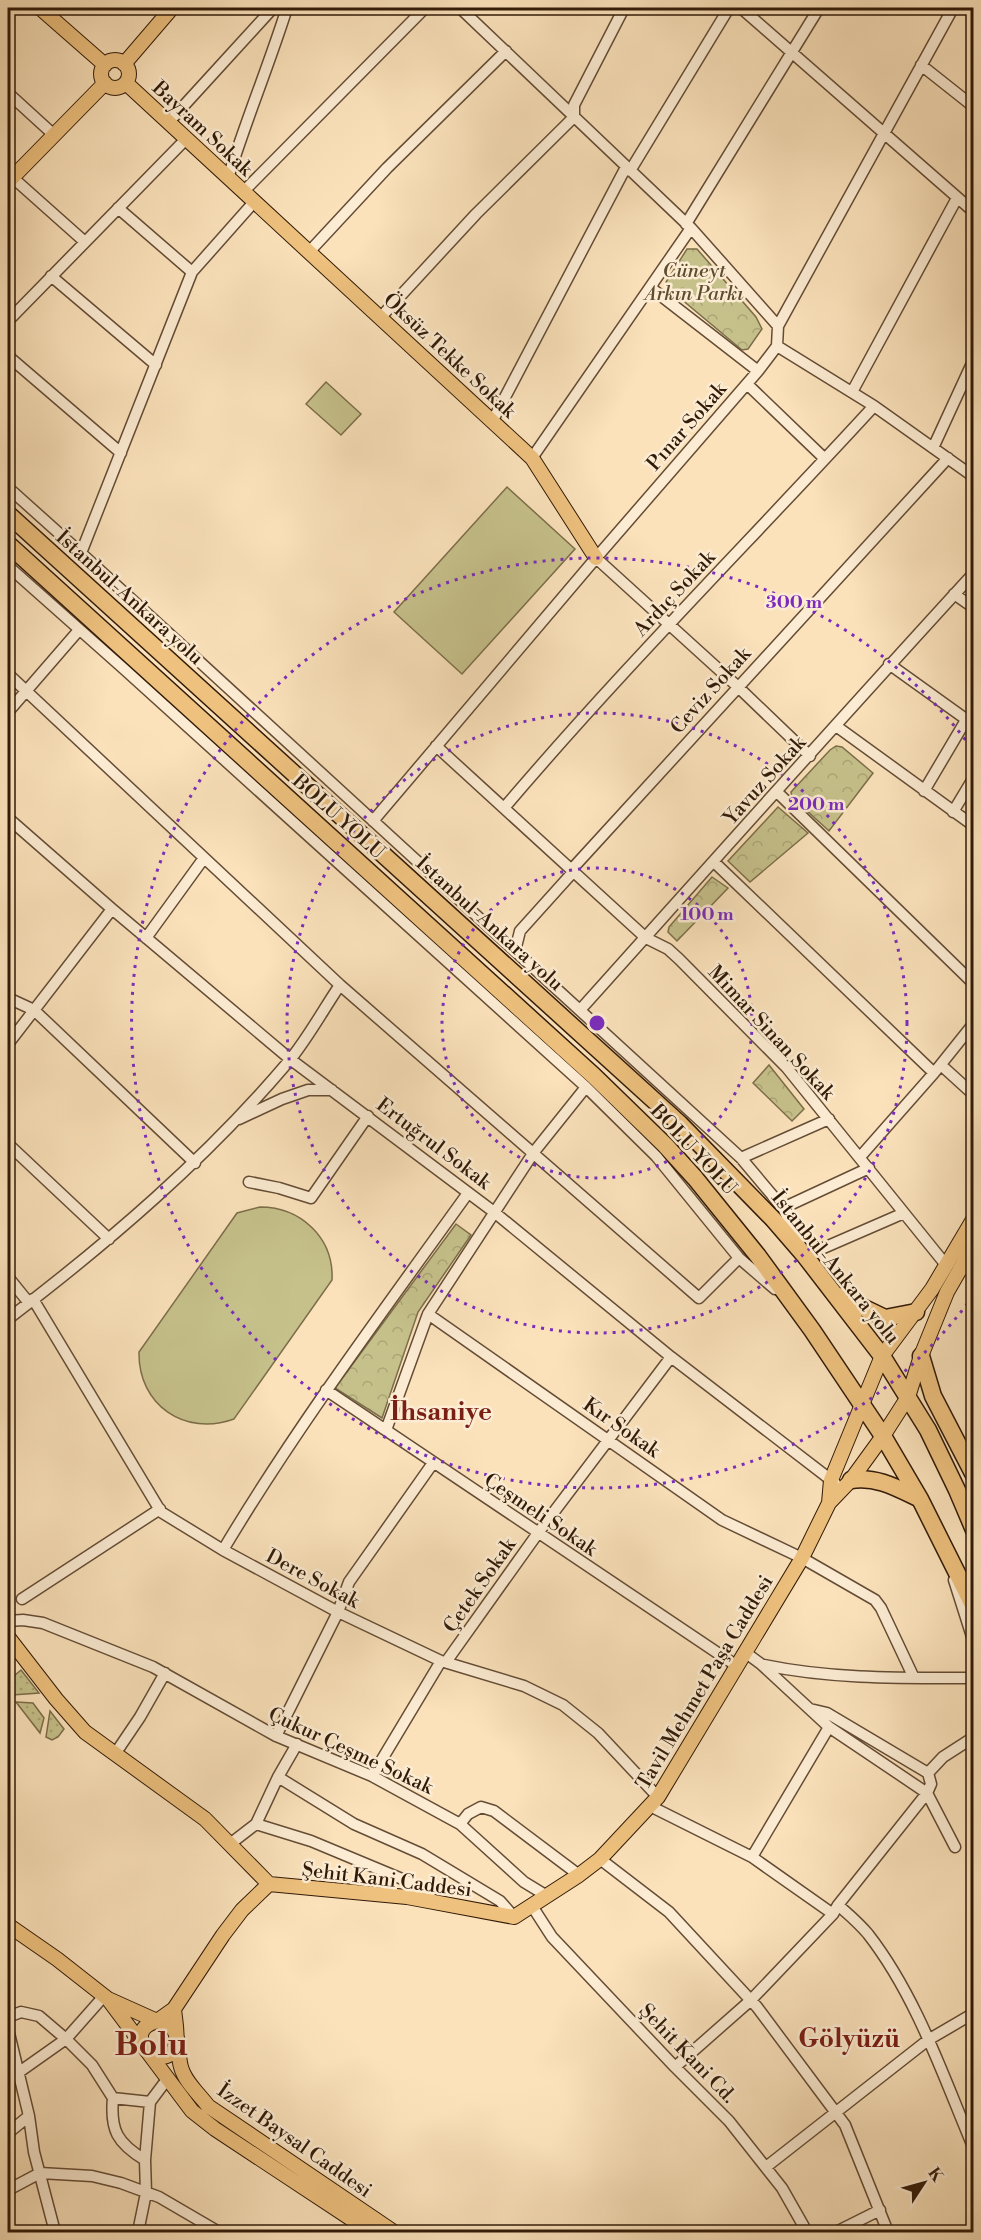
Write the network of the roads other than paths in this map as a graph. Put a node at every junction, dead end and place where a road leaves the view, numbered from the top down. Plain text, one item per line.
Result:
1 (40, 8) edge
2 (172, 8) edge
3 (273, 8) edge
4 (287, 8) edge
5 (425, 8) edge
6 (460, 8) edge
7 (624, 8) edge
8 (729, 8) edge
9 (741, 8) edge
10 (819, 8) edge
11 (953, 8) edge
12 (969, 8) edge
13 (974, 12) edge
14 (506, 51) junction
15 (792, 53) junction
16 (105, 64) junction
17 (124, 64) junction
18 (921, 65) junction
19 (105, 83) junction
20 (126, 83) junction
21 (8, 93) edge
22 (974, 106) edge
23 (574, 117) junction
24 (168, 123) junction
25 (882, 132) junction
26 (54, 135) junction
27 (186, 139) junction
28 (628, 169) junction
29 (228, 178) junction
30 (10, 179) edge
31 (243, 192) junction
32 (974, 196) edge
33 (957, 198) junction
34 (254, 202) junction
35 (118, 208) junction
36 (971, 210) edge
37 (689, 226) junction
38 (85, 242) junction
39 (309, 252) junction
40 (192, 272) junction
41 (51, 276) junction
42 (651, 288) junction
43 (380, 318) junction
44 (8, 321) edge
45 (778, 326) junction
46 (777, 346) junction
47 (8, 356) edge
48 (974, 358) edge
49 (156, 365) junction
50 (758, 371) junction
51 (747, 384) junction
52 (852, 392) junction
53 (874, 406) junction
54 (493, 420) junction
55 (933, 448) junction
56 (121, 453) junction
57 (532, 458) junction
58 (948, 458) junction
59 (825, 459) junction
60 (974, 477) edge
61 (8, 490) edge
62 (8, 514) edge
63 (8, 544) edge
64 (81, 553) junction
65 (596, 558) junction
66 (8, 566) edge
67 (974, 573) edge
68 (954, 594) junction
69 (974, 608) edge
70 (669, 624) junction
71 (80, 630) junction
72 (889, 664) junction
73 (8, 674) edge
74 (737, 686) junction
75 (26, 690) junction
76 (8, 712) edge
77 (970, 723) edge
78 (836, 726) junction
79 (436, 746) junction
80 (810, 756) junction
81 (974, 777) edge
82 (924, 791) junction
83 (777, 792) junction
84 (504, 808) junction
85 (953, 812) junction
86 (8, 818) edge
87 (373, 821) junction
88 (974, 826) edge
89 (204, 858) junction
90 (714, 862) junction
91 (573, 870) junction
92 (112, 909) junction
93 (146, 938) junction
94 (646, 938) junction
95 (515, 951) junction
96 (974, 984) edge
97 (340, 986) junction
98 (8, 998) edge
99 (34, 1010) junction
100 (580, 1010) junction
101 (973, 1027) edge
102 (8, 1043) edge
103 (290, 1059) junction
104 (938, 1069) junction
105 (586, 1087) junction
106 (332, 1090) junction
107 (974, 1095) edge
108 (368, 1116) junction
109 (829, 1119) junction
110 (234, 1122) junction
111 (8, 1144) edge
112 (534, 1152) junction
113 (860, 1157) junction
114 (741, 1158) junction
115 (195, 1163) junction
116 (869, 1168) junction
117 (249, 1182) dead end
118 (468, 1192) junction
119 (783, 1208) junction
120 (494, 1212) junction
121 (904, 1214) junction
122 (974, 1218) edge
123 (109, 1239) junction
124 (974, 1245) edge
125 (805, 1256) junction
126 (740, 1258) junction
127 (946, 1265) junction
128 (8, 1277) edge
129 (834, 1294) junction
130 (31, 1301) junction
131 (794, 1305) junction
132 (916, 1312) junction
133 (428, 1314) junction
134 (8, 1319) edge
135 (882, 1356) junction
136 (921, 1356) junction
137 (671, 1357) junction
138 (326, 1390) junction
139 (908, 1397) junction
140 (861, 1403) junction
141 (386, 1430) junction
142 (883, 1436) junction
143 (608, 1439) junction
144 (433, 1463) junction
145 (974, 1475) edge
146 (831, 1480) junction
147 (974, 1482) edge
148 (847, 1485) junction
149 (957, 1490) junction
150 (920, 1499) junction
151 (829, 1503) junction
152 (159, 1509) junction
153 (974, 1530) edge
154 (538, 1533) junction
155 (223, 1550) junction
156 (946, 1551) junction
157 (802, 1558) junction
158 (22, 1599) dead end
159 (974, 1607) edge
160 (338, 1612) junction
161 (8, 1620) edge
162 (8, 1637) edge
163 (974, 1642) edge
164 (746, 1653) junction
165 (443, 1662) junction
166 (761, 1664) junction
167 (737, 1666) junction
168 (791, 1670) junction
169 (165, 1673) junction
170 (914, 1678) junction
171 (969, 1678) dead end
172 (790, 1690) junction
173 (810, 1708) junction
174 (830, 1727) junction
175 (276, 1736) junction
176 (974, 1737) edge
177 (297, 1744) junction
178 (115, 1754) junction
179 (928, 1773) junction
180 (372, 1776) junction
181 (278, 1777) junction
182 (927, 1793) junction
183 (654, 1801) junction
184 (256, 1824) junction
185 (460, 1824) junction
186 (230, 1844) junction
187 (954, 1847) dead end
188 (752, 1857) junction
189 (600, 1859) junction
190 (579, 1875) junction
191 (269, 1884) junction
192 (547, 1896) junction
193 (435, 1901) junction
194 (532, 1906) junction
195 (836, 1909) junction
196 (514, 1917) junction
197 (8, 1925) edge
198 (106, 1997) junction
199 (751, 2000) junction
200 (174, 2009) junction
201 (974, 2013) edge
202 (8, 2017) edge
203 (157, 2021) junction
204 (8, 2029) edge
205 (176, 2035) junction
206 (66, 2039) junction
207 (928, 2040) junction
208 (145, 2050) junction
209 (675, 2067) junction
210 (18, 2072) junction
211 (168, 2078) junction
212 (8, 2080) edge
213 (113, 2098) junction
214 (150, 2102) junction
215 (836, 2113) junction
216 (29, 2116) junction
217 (8, 2133) edge
218 (974, 2149) edge
219 (145, 2160) junction
220 (766, 2167) junction
221 (40, 2173) junction
222 (8, 2190) edge
223 (146, 2193) junction
224 (880, 2210) junction
225 (55, 2232) edge
226 (138, 2232) edge
227 (219, 2232) edge
228 (371, 2232) edge
229 (394, 2232) edge
230 (807, 2232) edge
231 (836, 2232) edge
232 (888, 2232) edge

1 - 16 main road
2 - 17 main road
3 - 24 street
4 - 29 street
5 - 31 street
6 - 14 street
7 - 23 street
8 - 28 street
9 - 15 street
10 - 15 street
11 - 18 street
12 - 13 street
14 - 23 street
14 - 39 street
15 - 25 street
15 - 37 street
16 - 17 main road
16 - 19 main road
17 - 20 main road
18 - 22 street
18 - 25 street
19 - 20 main road
19 - 26 main road
20 - 24 main road, Bayram Sokak
21 - 26 street
23 - 28 street
23 - 43 street
24 - 27 main road, Bayram Sokak
25 - 33 street
25 - 45 street
26 - 30 main road
27 - 29 main road, Bayram Sokak
27 - 35 street
28 - 37 street
28 - 54 street
29 - 31 main road, Bayram Sokak
30 - 38 street
31 - 34 main road, Bayram Sokak
32 - 36 street
33 - 36 street
33 - 52 street
34 - 39 main road, Öksüz Tekke Sokak
34 - 40 street
35 - 38 street
35 - 40 street
37 - 42 street
37 - 45 street
38 - 41 street
39 - 43 main road, Öksüz Tekke Sokak
40 - 49 street
41 - 44 street
41 - 49 street
42 - 50 street
42 - 57 street
43 - 54 main road, Öksüz Tekke Sokak
45 - 46 street
46 - 50 street, Pınar Sokak
46 - 52 street
47 - 56 street
48 - 55 street
49 - 56 street
50 - 51 street, Pınar Sokak
51 - 59 street
51 - 65 street, Pınar Sokak
52 - 53 street
53 - 55 street
53 - 59 street, Ardıç Sokak
54 - 57 main road, Öksüz Tekke Sokak
55 - 58 street
56 - 64 street
57 - 65 main road, Öksüz Tekke Sokak
58 - 60 street
58 - 74 street, Ceviz Sokak
59 - 70 street, Ardıç Sokak
61 - 64 street
62 - 125 highway, İstanbul-Ankara yolu
63 - 131 highway, BOLU YOLU
64 - 87 street
65 - 70 street
65 - 79 street, Pınar Sokak
66 - 71 street
67 - 68 street, Yavuz Sokak
68 - 69 street
68 - 72 street, Yavuz Sokak
70 - 74 street
70 - 84 street, Ardıç Sokak
71 - 75 street
71 - 105 street
72 - 77 street
72 - 78 street, Yavuz Sokak
73 - 75 street
74 - 80 street
74 - 91 street, Ceviz Sokak
75 - 76 street
75 - 89 street
77 - 82 street
78 - 80 street, Yavuz Sokak
78 - 82 street
79 - 84 street, Mimar Sinan Sokak
79 - 87 street, Pınar Sokak
80 - 83 street, Yavuz Sokak
81 - 85 street
82 - 85 street
83 - 90 street, Yavuz Sokak
83 - 96 street
84 - 91 street, Mimar Sinan Sokak
85 - 88 street
86 - 92 street, Ertuğrul Sokak
87 - 95 street
89 - 93 street
89 - 97 street
90 - 94 street, Yavuz Sokak
90 - 104 street
91 - 94 street, Mimar Sinan Sokak
91 - 95 street, Ceviz Sokak
92 - 93 street, Ertuğrul Sokak
92 - 99 street
93 - 103 street, Ertuğrul Sokak
94 - 100 street, Yavuz Sokak
94 - 109 street, Mimar Sinan Sokak
95 - 100 street
97 - 103 street
97 - 112 street
98 - 99 street
99 - 102 street
99 - 115 street
100 - 114 street
101 - 104 street
103 - 106 street, Ertuğrul Sokak
103 - 110 street
104 - 107 street
104 - 113 street
105 - 112 street
105 - 126 street
106 - 108 street, Ertuğrul Sokak
106 - 110 street
108 - 117 street
108 - 118 street, Ertuğrul Sokak
109 - 113 street, Mimar Sinan Sokak
109 - 114 street
110 - 115 street
111 - 123 street
112 - 120 street
112 - 126 street
113 - 116 street, Mimar Sinan Sokak
114 - 119 street
115 - 123 street
116 - 119 street
116 - 121 street, Mimar Sinan Sokak
118 - 120 street, Ertuğrul Sokak
118 - 138 street
119 - 125 street
120 - 133 street
120 - 137 street, Ertuğrul Sokak
121 - 125 street
121 - 127 street, Mimar Sinan Sokak
122 - 127 main road
123 - 130 street
124 - 136 main road
125 - 129 highway, İstanbul-Ankara yolu
126 - 131 street
127 - 132 main road
128 - 130 street, Dere Sokak
129 - 132 highway
129 - 135 highway, İstanbul-Ankara yolu
130 - 134 street
130 - 152 street, Dere Sokak
131 - 140 highway, BOLU YOLU
132 - 135 main road
133 - 141 street
133 - 143 street, Kır Sokak
135 - 139 highway, İstanbul-Ankara yolu
135 - 140 main road
136 - 139 main road
136 - 145 highway
137 - 143 street, Çetek Sokak
137 - 146 street, Ertuğrul Sokak
138 - 141 street, Çeşmeli Sokak
138 - 155 street
139 - 142 main road
139 - 149 highway, İstanbul-Ankara yolu
140 - 142 highway
140 - 146 main road
141 - 144 street, Çeşmeli Sokak
142 - 148 main road
142 - 150 highway
143 - 154 street, Çetek Sokak
143 - 157 street, Kır Sokak
144 - 154 street, Çeşmeli Sokak
144 - 160 street
146 - 148 street, Ertuğrul Sokak
146 - 151 main road
147 - 149 highway
148 - 150 highway
148 - 151 main road
149 - 153 highway
150 - 156 highway
151 - 157 main road, Tavil Mehmet Paşa Caddesi
152 - 155 street, Dere Sokak
152 - 158 street
154 - 165 street, Çetek Sokak
154 - 167 street, Çeşmeli Sokak
155 - 160 street, Dere Sokak
156 - 159 highway
156 - 163 street
157 - 164 main road, Tavil Mehmet Paşa Caddesi
157 - 170 street, Kır Sokak
160 - 165 street, Dere Sokak
160 - 175 street
161 - 169 street, Çukur Çeşme Sokak
162 - 178 main road
164 - 166 street
164 - 167 main road, Tavil Mehmet Paşa Caddesi
165 - 180 street, Çetek Sokak
165 - 183 street, Dere Sokak
166 - 168 street
166 - 172 street
167 - 183 main road, Tavil Mehmet Paşa Caddesi
168 - 170 street
168 - 172 street
169 - 175 street, Çukur Çeşme Sokak
169 - 178 street
170 - 171 street
172 - 173 street
173 - 174 street
173 - 179 street
174 - 182 street
174 - 188 street
175 - 177 street, Çukur Çeşme Sokak
176 - 179 street
177 - 180 street, Çukur Çeşme Sokak
177 - 181 street
178 - 186 main road
179 - 182 street
180 - 185 street, Çukur Çeşme Sokak
181 - 184 street
181 - 196 street
182 - 187 street
182 - 195 street
183 - 188 street
183 - 189 main road, Tavil Mehmet Paşa Caddesi
184 - 186 street
184 - 193 street
185 - 190 street
185 - 192 street, Çukur Çeşme Sokak
186 - 191 main road
188 - 195 street
189 - 190 main road, Tavil Mehmet Paşa Caddesi
189 - 199 street
190 - 192 main road, Tavil Mehmet Paşa Caddesi
191 - 193 main road, Şehit Kani Caddesi
191 - 200 main road
192 - 194 main road, Tavil Mehmet Paşa Caddesi
193 - 196 main road, Şehit Kani Caddesi
194 - 196 main road
194 - 209 street, Şehit Kani Cd.
195 - 199 street
195 - 207 street
197 - 198 main road, İzzet Baysal Caddesi
198 - 203 main road, İzzet Baysal Caddesi
198 - 206 street
198 - 208 main road, İzzet Baysal Caddesi
199 - 209 street
199 - 215 street
200 - 203 main road
200 - 205 main road, İzzet Baysal Caddesi
201 - 207 street
202 - 206 street
203 - 205 main road
203 - 208 main road
204 - 210 street
205 - 208 main road
205 - 229 main road, İzzet Baysal Caddesi
206 - 210 street
206 - 213 street
207 - 215 street
207 - 218 street
208 - 211 main road, İzzet Baysal Caddesi
209 - 220 street, Şehit Kani Cd.
210 - 212 street
210 - 216 street
211 - 214 street
211 - 228 main road, İzzet Baysal Caddesi
213 - 214 street
213 - 219 street
214 - 219 street
215 - 220 street
215 - 224 street
216 - 217 street
216 - 221 street
219 - 223 street
220 - 230 street, Şehit Kani Cd.
221 - 222 street
221 - 223 street
221 - 225 street
223 - 226 street
223 - 227 street
224 - 231 street
224 - 232 street

